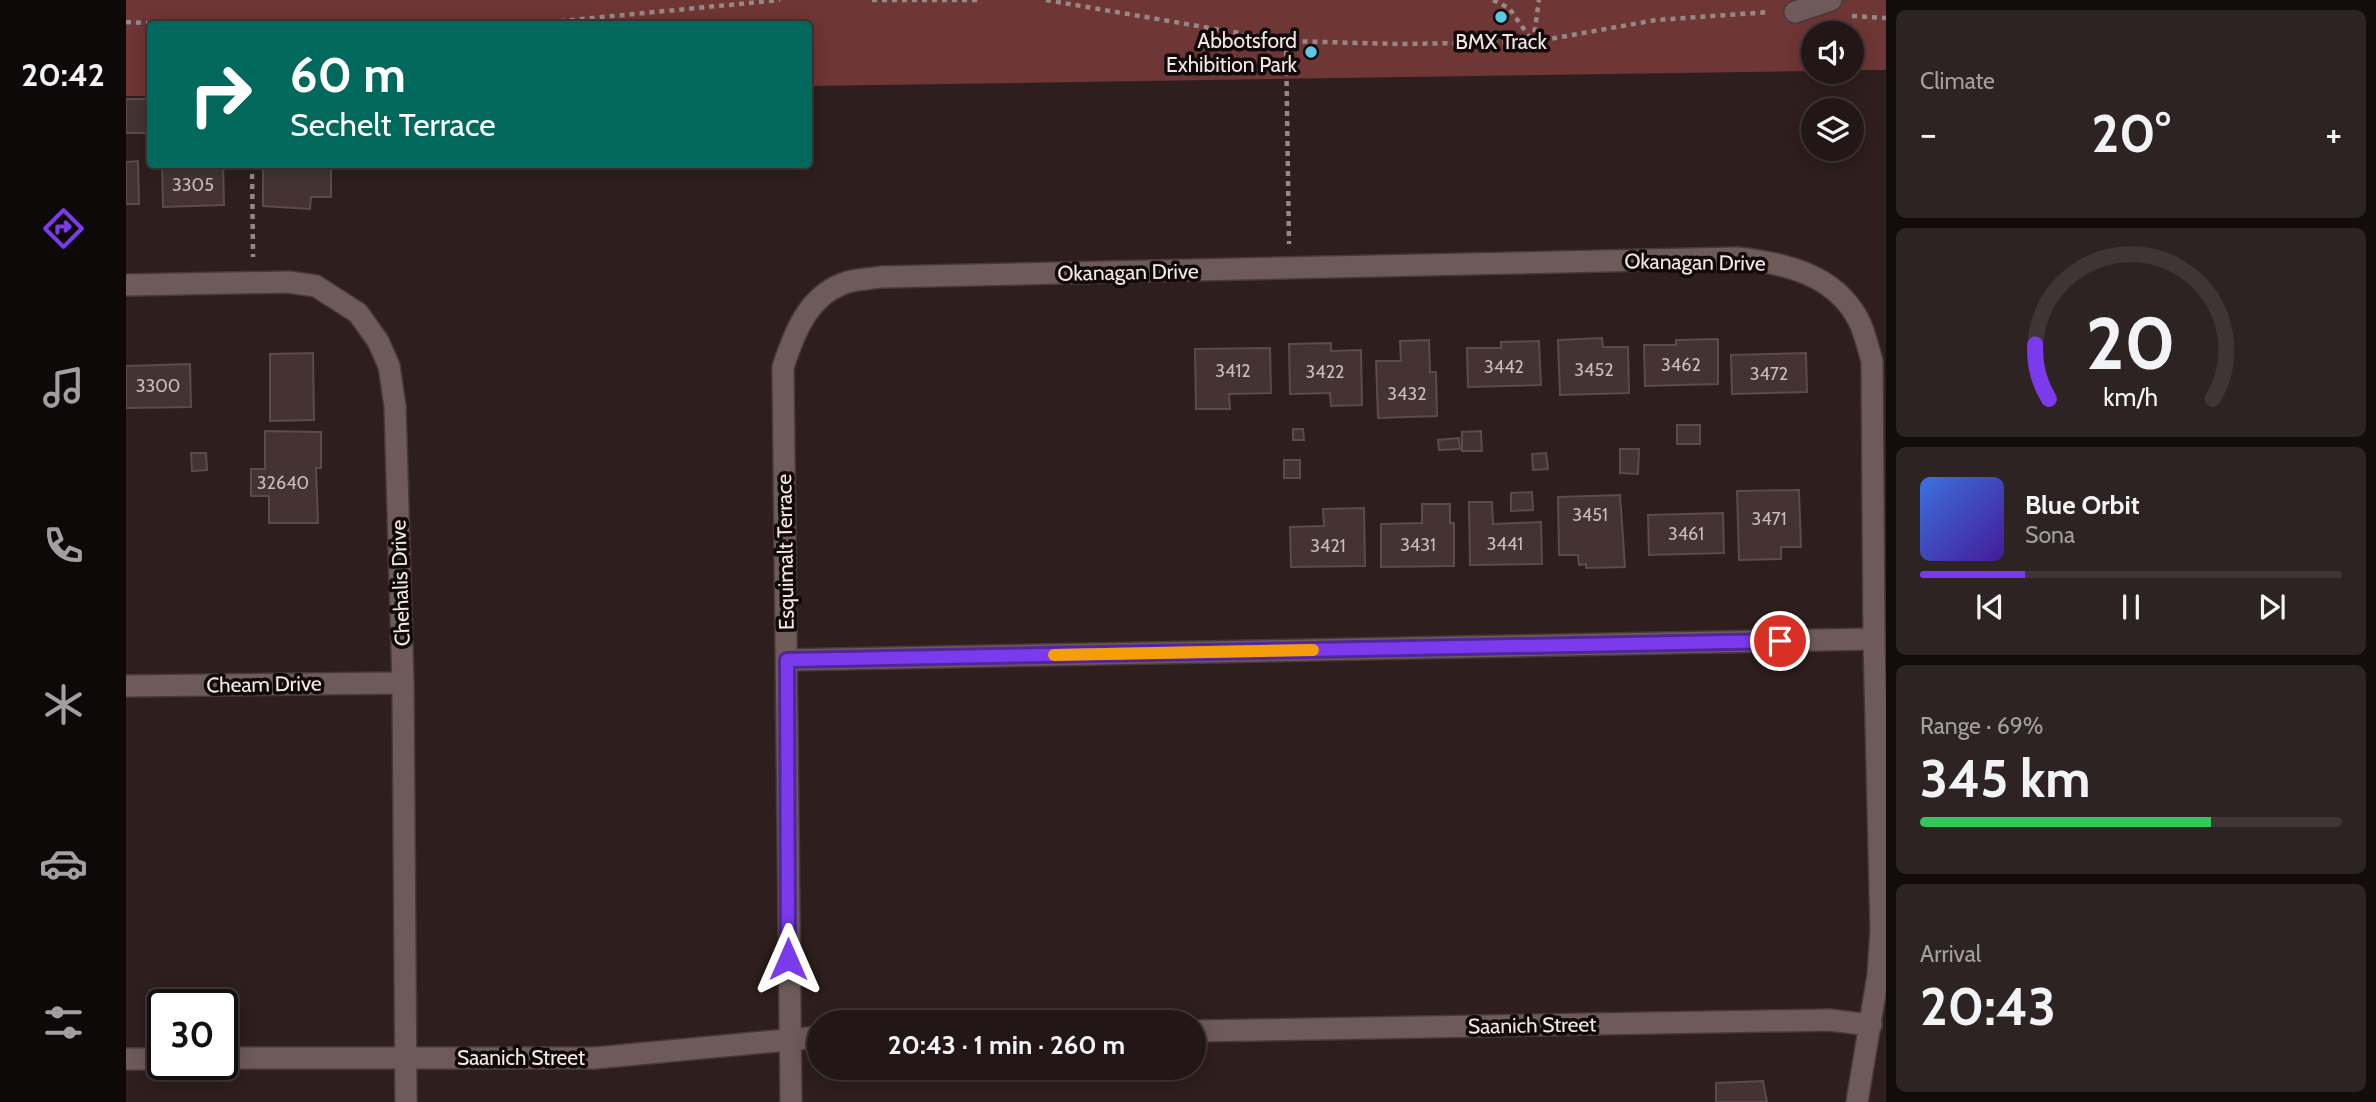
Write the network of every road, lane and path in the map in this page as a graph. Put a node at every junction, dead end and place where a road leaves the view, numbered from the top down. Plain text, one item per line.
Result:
1 (780, 0) edge
2 (872, 0) edge
3 (977, 0) edge
4 (1046, 0) edge
5 (1493, 0) edge
6 (1539, 0) edge
7 (1830, 0) edge
8 (1795, 12) joint
9 (1847, 15) dead end
10 (1886, 18) edge
11 (561, 21) edge
12 (126, 22) edge
13 (147, 23) edge
14 (1286, 41) junction
15 (1533, 43) junction
16 (252, 168) edge
17 (1290, 268) junction
18 (253, 283) junction
19 (126, 285) edge
20 (813, 303) joint
21 (1874, 639) junction
22 (787, 660) junction
23 (403, 683) junction
24 (126, 686) edge
25 (1871, 1025) junction
26 (1206, 1031) edge
27 (807, 1037) edge
28 (789, 1038) junction
29 (406, 1057) junction
30 (238, 1058) edge
31 (126, 1059) edge
32 (147, 1059) edge
33 (406, 1102) edge
34 (791, 1102) edge
35 (1857, 1102) edge

1 - 11 path
2 - 3 path
4 - 14 path
5 - 15 path
6 - 15 path
7 - 8 street
8 - 15 path
9 - 10 path
12 - 13 path
14 - 15 path
14 - 17 path
16 - 18 path
17 - 20 street, Okanagan Drive
17 - 21 street, Okanagan Drive
18 - 19 street, Chehalis Drive
18 - 23 street, Chehalis Drive
20 - 22 street, Esquimalt Terrace
21 - 22 street
21 - 25 street, Okanagan Drive
22 - 28 street, Esquimalt Terrace
23 - 24 street, Cheam Drive
23 - 29 street, Chehalis Drive
25 - 26 street, Saanich Street
25 - 35 street, Okanagan Drive
27 - 28 street, Saanich Street
28 - 29 street, Saanich Street
28 - 34 street, Esquimalt Terrace
29 - 30 street, Saanich Street
29 - 33 street, Chehalis Drive
31 - 32 street

